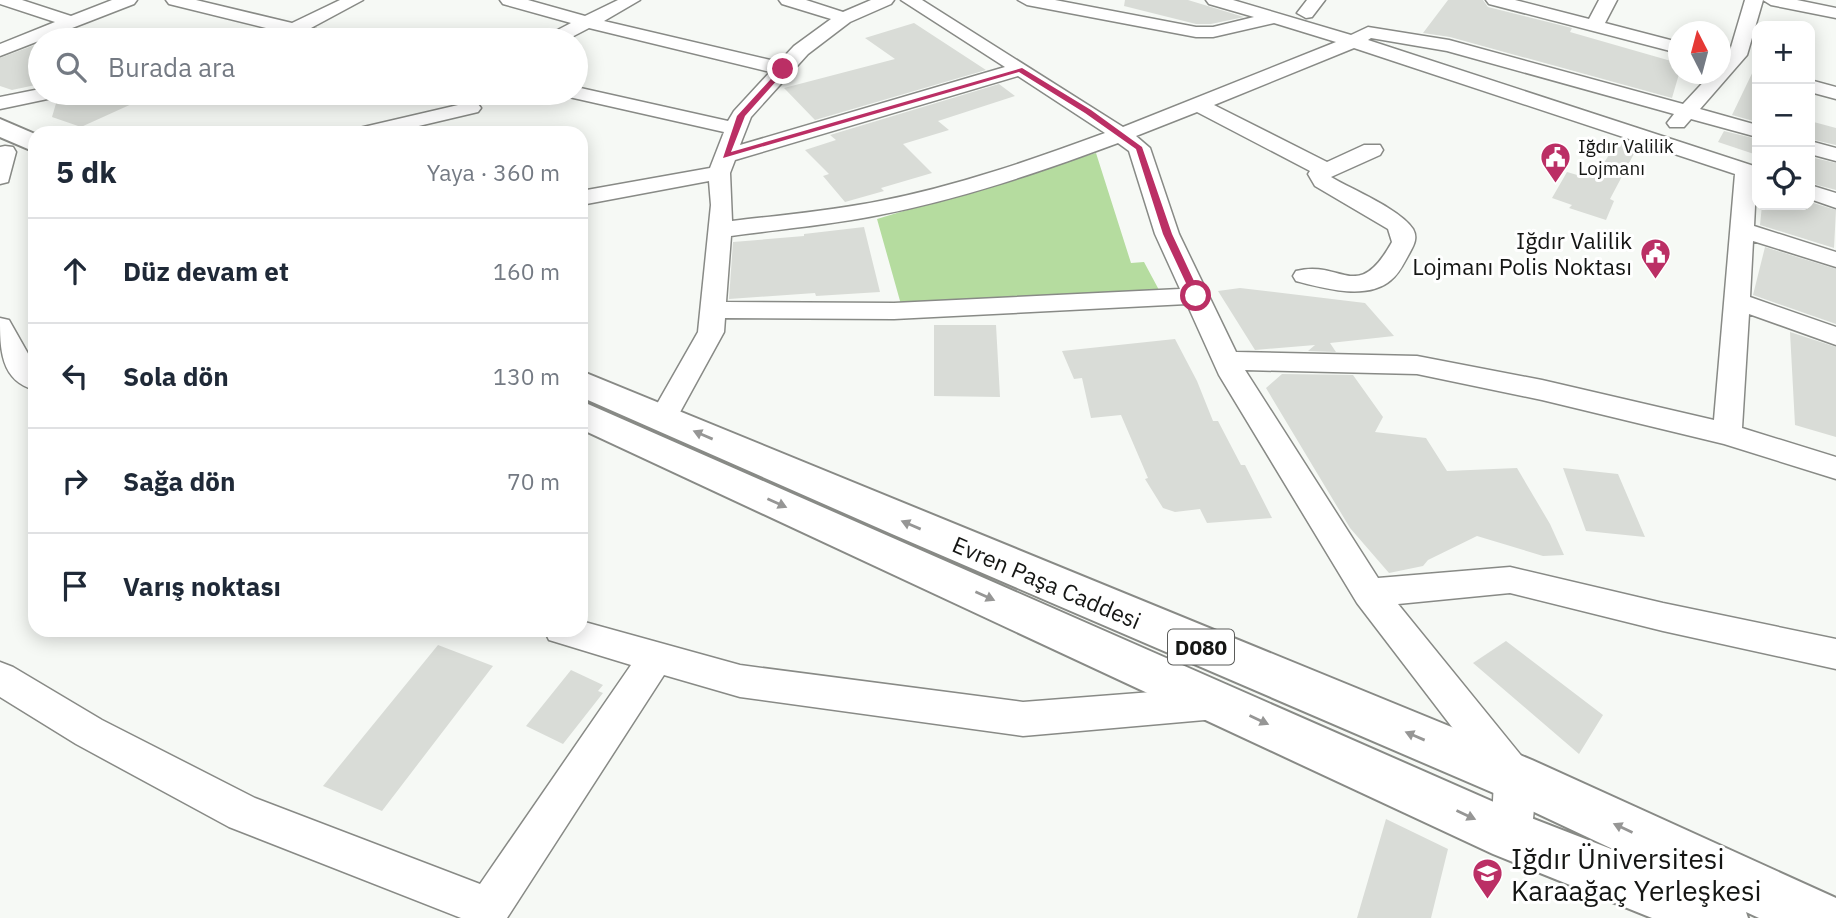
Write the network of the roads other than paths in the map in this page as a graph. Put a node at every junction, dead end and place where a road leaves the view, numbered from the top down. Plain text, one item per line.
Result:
1 (5, 0) edge
2 (128, 0) edge
3 (175, 0) edge
4 (354, 0) edge
5 (509, 0) edge
6 (631, 0) edge
7 (788, 0) edge
8 (885, 0) edge
9 (910, 0) edge
10 (1027, 0) edge
11 (1215, 0) edge
12 (1258, 0) edge
13 (1495, 0) edge
14 (1608, 0) edge
15 (1754, 0) edge
16 (1771, 0) edge
17 (1311, 7) edge
18 (1836, 13) edge
19 (1276, 17) junction
20 (844, 18) junction
21 (72, 22) junction
22 (586, 22) junction
23 (1594, 26) junction
24 (57, 28) edge
25 (281, 28) edge
26 (298, 28) edge
27 (575, 28) edge
28 (1360, 37) junction
29 (28, 39) edge
30 (1668, 45) edge
31 (0, 50) edge
32 (1731, 58) edge
33 (1731, 61) edge
34 (1752, 68) edge
35 (783, 69) junction
36 (1020, 69) junction
37 (1709, 84) edge
38 (1815, 87) edge
39 (1836, 93) edge
40 (588, 96) edge
41 (28, 97) edge
42 (0, 103) edge
43 (1198, 104) junction
44 (462, 105) edge
45 (474, 105) edge
46 (1689, 111) junction
47 (387, 126) edge
48 (466, 126) edge
49 (736, 129) junction
50 (1752, 130) edge
51 (1123, 135) junction
52 (1661, 137) junction
53 (28, 145) edge
54 (1815, 149) edge
55 (1372, 150) dead end
56 (1, 151) edge
57 (1836, 155) edge
58 (28, 163) edge
59 (722, 165) junction
60 (1752, 167) edge
61 (1327, 171) junction
62 (1752, 178) edge
63 (1815, 179) edge
64 (1836, 186) edge
65 (1815, 194) edge
66 (588, 196) edge
67 (1836, 201) edge
68 (719, 230) junction
69 (1742, 230) junction
70 (1836, 260) edge
71 (1305, 276) dead end
72 (1196, 296) junction
73 (1737, 301) junction
74 (713, 310) junction
75 (0, 326) edge
76 (1836, 336) edge
77 (7, 358) edge
78 (1227, 361) junction
79 (28, 375) edge
80 (588, 386) edge
81 (588, 417) edge
82 (663, 418) junction
83 (1727, 434) junction
84 (1836, 468) edge
85 (1369, 593) junction
86 (586, 637) edge
87 (1836, 654) edge
88 (656, 657) junction
89 (0, 678) edge
90 (1220, 702) junction
91 (1514, 777) junction
92 (1511, 835) junction
93 (486, 913) edge
94 (1721, 918) edge
95 (1819, 918) edge

1 - 21 street
2 - 21 street
3 - 25 street
4 - 26 street
5 - 22 street
6 - 22 street
7 - 20 street
8 - 20 street
9 - 36 street
10 - 19 street
11 - 19 street
12 - 17 street
13 - 23 street
14 - 23 street
15 - 32 street
16 - 18 street
17 - 28 street
19 - 28 street
20 - 35 street
21 - 24 street
22 - 27 street
22 - 35 street
23 - 30 street
28 - 43 street
28 - 46 street
28 - 52 street
29 - 31 street
33 - 34 street
35 - 49 street
36 - 51 street
36 - 59 street
37 - 46 street
38 - 39 street
40 - 49 street
41 - 42 street
43 - 51 street
43 - 61 street
44 - 47 street
45 - 48 street
46 - 50 street
46 - 52 street
49 - 59 street
51 - 68 street
51 - 72 street
52 - 60 street
53 - 56 highway
54 - 57 street
55 - 61 street
56 - 58 highway
59 - 66 street
59 - 68 street
61 - 71 street
62 - 69 street
63 - 64 street
65 - 67 street
68 - 74 street
69 - 70 street
69 - 73 street
72 - 74 street
72 - 78 street
73 - 76 street
73 - 83 street
74 - 82 street
75 - 77 street
77 - 79 street
78 - 83 street
78 - 85 street
80 - 82 highway, Evren Paşa Caddesi / D080
81 -> 90 highway, Evren Paşa Caddesi / D080
91 -> 82 highway, Evren Paşa Caddesi / D080
83 - 84 street
85 - 87 street
85 - 91 street
86 - 88 street
88 - 90 street
88 - 93 street
89 - 93 street
90 -> 92 highway, Evren Paşa Caddesi / D080
91 - 92 street
95 -> 91 highway, Evren Paşa Caddesi / D080
92 - 94 highway, Evren Paşa Caddesi / D080

